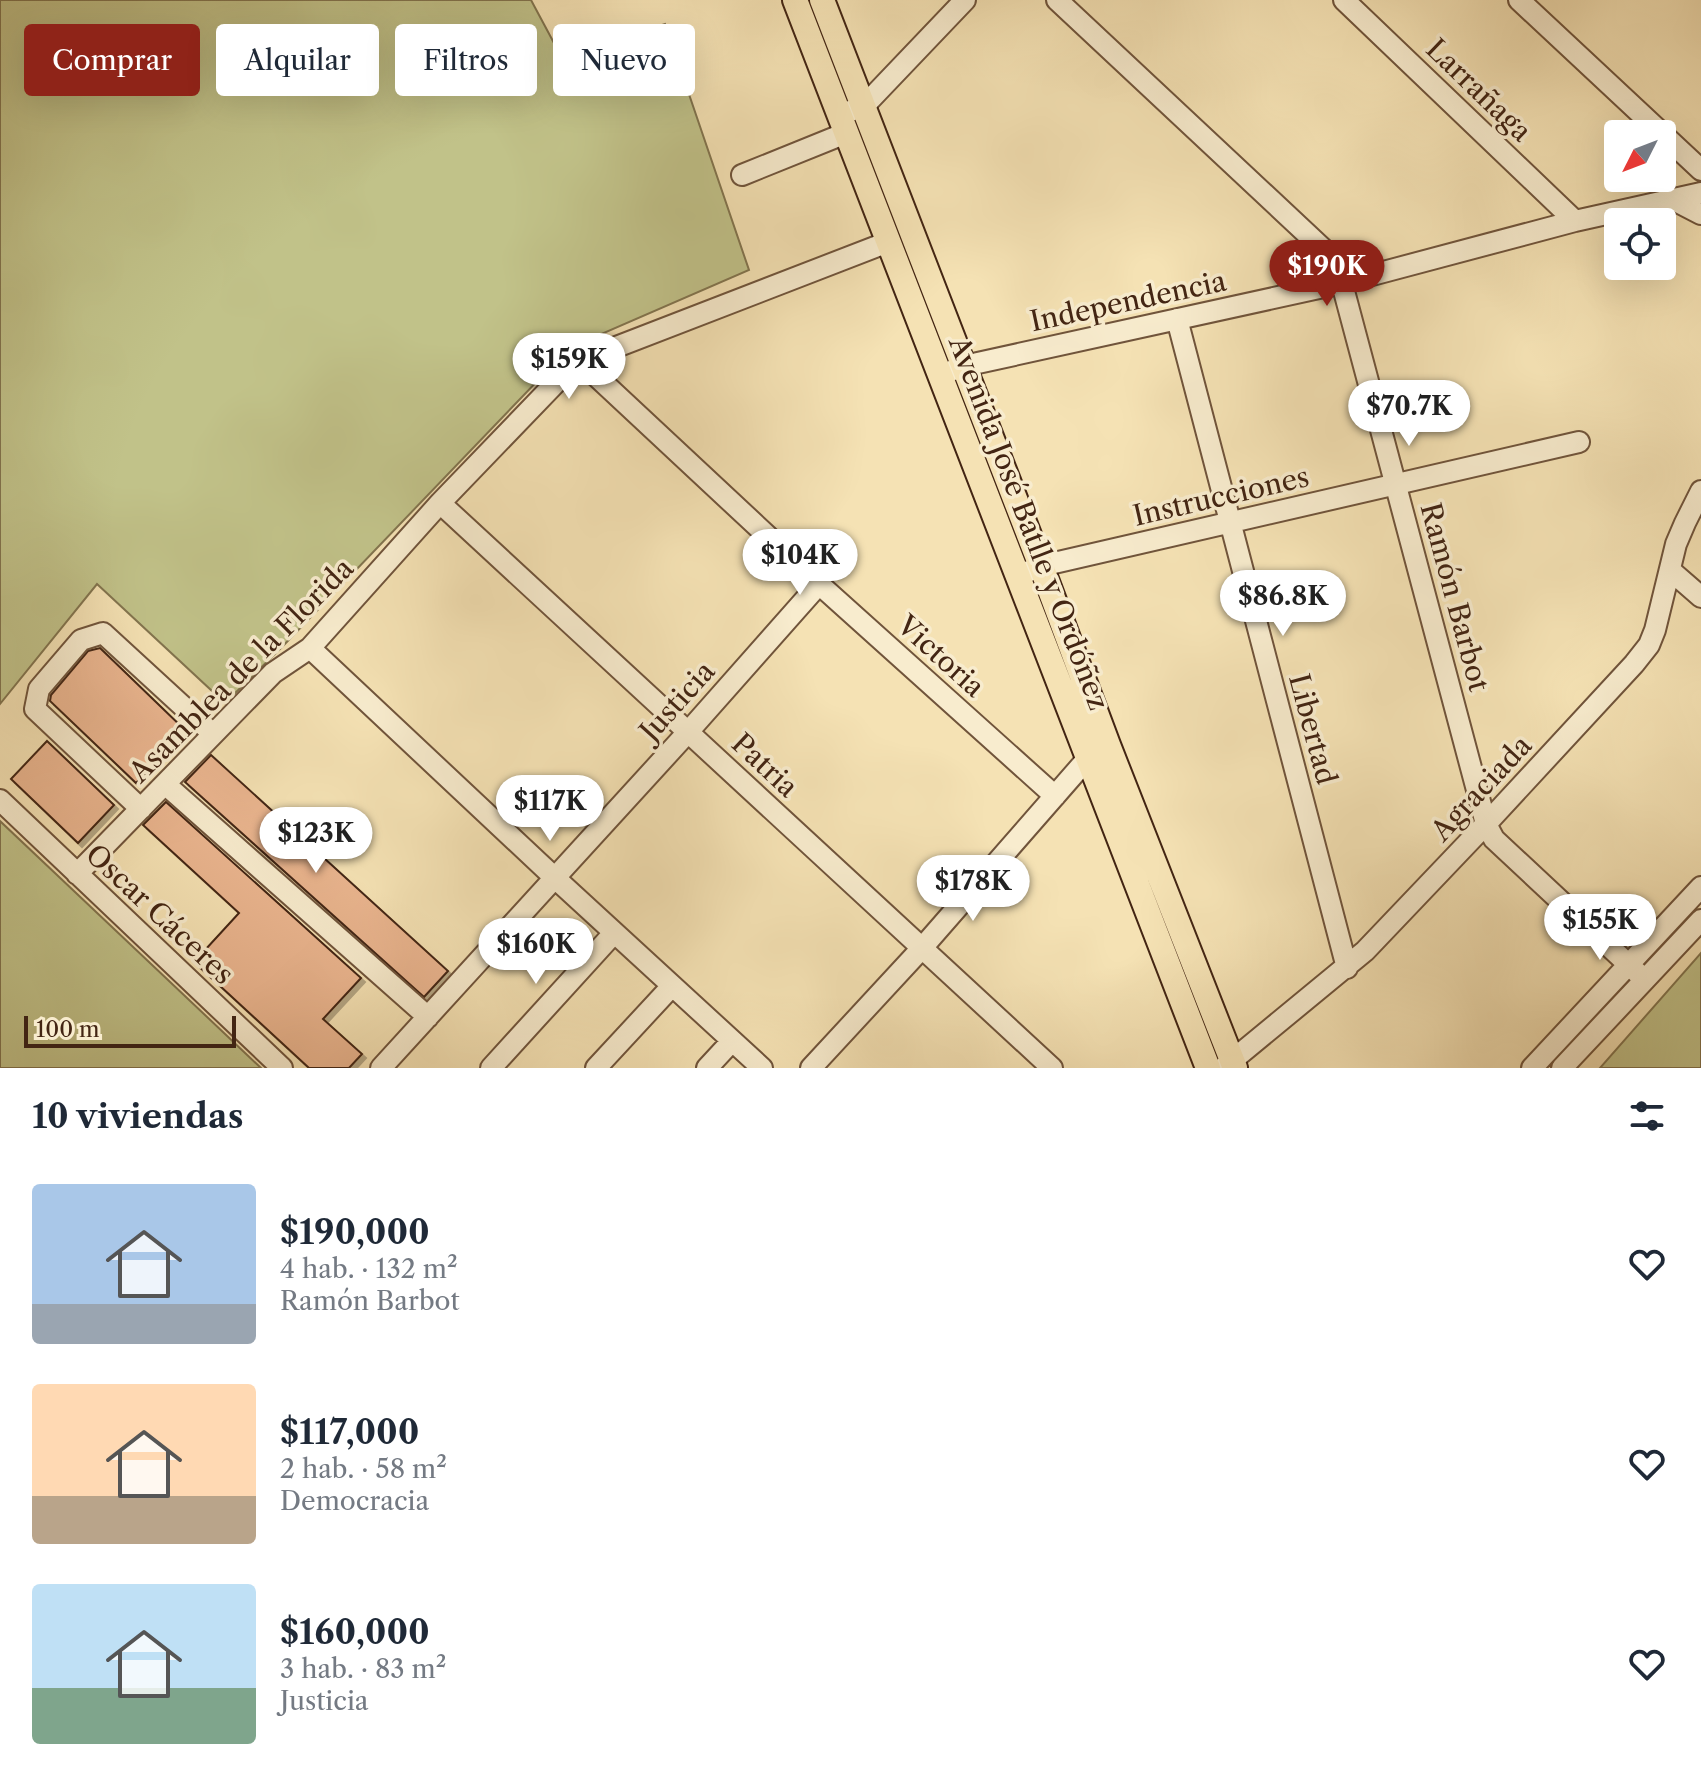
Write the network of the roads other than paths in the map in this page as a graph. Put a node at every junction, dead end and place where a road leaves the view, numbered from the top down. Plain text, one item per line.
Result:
1 (795, 0) edge
2 (822, 0) edge
3 (965, 0) edge
4 (1057, 0) edge
5 (1344, 0) edge
6 (1519, 0) edge
7 (863, 107) junction
8 (843, 124) junction
9 (1701, 170) edge
10 (742, 175) dead end
11 (1701, 193) edge
12 (1672, 199) junction
13 (1701, 214) edge
14 (1575, 221) junction
15 (888, 242) junction
16 (1342, 283) junction
17 (1177, 319) junction
18 (580, 361) junction
19 (964, 366) junction
20 (940, 375) junction
21 (1579, 442) dead end
22 (1396, 484) junction
23 (1701, 491) edge
24 (440, 503) junction
25 (1230, 522) junction
26 (1041, 566) junction
27 (1670, 570) junction
28 (1017, 577) junction
29 (819, 584) junction
30 (1701, 597) edge
31 (310, 648) junction
32 (688, 732) junction
33 (213, 734) junction
34 (1098, 752) junction
35 (165, 784) junction
36 (1055, 796) junction
37 (0, 800) edge
38 (141, 809) junction
39 (1486, 824) junction
40 (77, 874) junction
41 (555, 878) junction
42 (1701, 887) edge
43 (1701, 920) edge
44 (614, 933) junction
45 (922, 948) junction
46 (1628, 964) junction
47 (1347, 968) junction
48 (1644, 979) junction
49 (672, 986) junction
50 (428, 1017) junction
51 (732, 1041) junction
52 (1230, 1065) edge
53 (385, 1067) edge
54 (282, 1068) edge
55 (491, 1068) edge
56 (596, 1068) edge
57 (707, 1068) edge
58 (762, 1068) edge
59 (811, 1068) edge
60 (1052, 1068) edge
61 (1208, 1068) edge
62 (1532, 1068) edge
63 (1562, 1068) edge

1 - 8 main road, Avenida José Batlle y Ordóñez
2 - 7 main road, Avenida José Batlle y Ordóñez
3 - 7 street
4 - 16 street, Ramón Barbot
5 - 14 street, Larrañaga
6 - 9 street
7 - 8 street
7 - 19 main road, Avenida José Batlle y Ordóñez
8 - 10 street
8 - 15 main road, Avenida José Batlle y Ordóñez
11 - 12 street, Independencia
12 - 13 street
12 - 14 street, Independencia
14 - 16 street, Independencia
15 - 18 street, Asamblea de la Florida
15 - 20 main road, Avenida José Batlle y Ordóñez
16 - 17 street, Independencia
16 - 22 street, Ramón Barbot
17 - 19 street, Independencia
17 - 25 street, Libertad
18 - 24 street, Asamblea de la Florida
18 - 29 street, Victoria
19 - 20 street, Independencia
19 - 26 main road, Avenida José Batlle y Ordóñez
20 - 28 main road, Avenida José Batlle y Ordóñez
21 - 22 street, Instrucciones
22 - 25 street, Instrucciones
22 - 39 street, Ramón Barbot
23 - 27 street, Agraciada
24 - 31 street, Asamblea de la Florida
24 - 32 street, Patria
25 - 26 street, Instrucciones
25 - 47 street, Libertad
26 - 28 street, Instrucciones
26 - 34 main road, Avenida José Batlle y Ordóñez
27 - 30 street
27 - 39 street, Agraciada
28 - 34 main road, Avenida José Batlle y Ordóñez
29 - 32 street, Justicia
29 - 36 street, Victoria
31 - 33 street, Asamblea de la Florida
31 - 41 street
32 - 41 street, Justicia
32 - 45 street, Patria
33 - 35 street, Asamblea de la Florida
33 - 38 street
34 - 36 street
34 - 52 main road, Avenida José Batlle y Ordóñez
34 - 61 main road, Avenida José Batlle y Ordóñez
35 - 38 street, Asamblea de la Florida
35 - 50 street
36 - 45 street
37 - 40 street, Oscar Cáceres
38 - 40 street, Asamblea de la Florida
39 - 46 street, Ramón Barbot
39 - 47 street, Agraciada
40 - 54 street, Oscar Cáceres
41 - 44 street
41 - 50 street, Justicia
42 - 46 street
43 - 48 street
44 - 49 street
44 - 55 street
45 - 59 street
45 - 60 street, Patria
46 - 48 street, Ramón Barbot
46 - 62 street
47 - 52 street, Agraciada
48 - 63 street
49 - 51 street
49 - 56 street
50 - 53 street, Justicia
51 - 57 street
51 - 58 street

